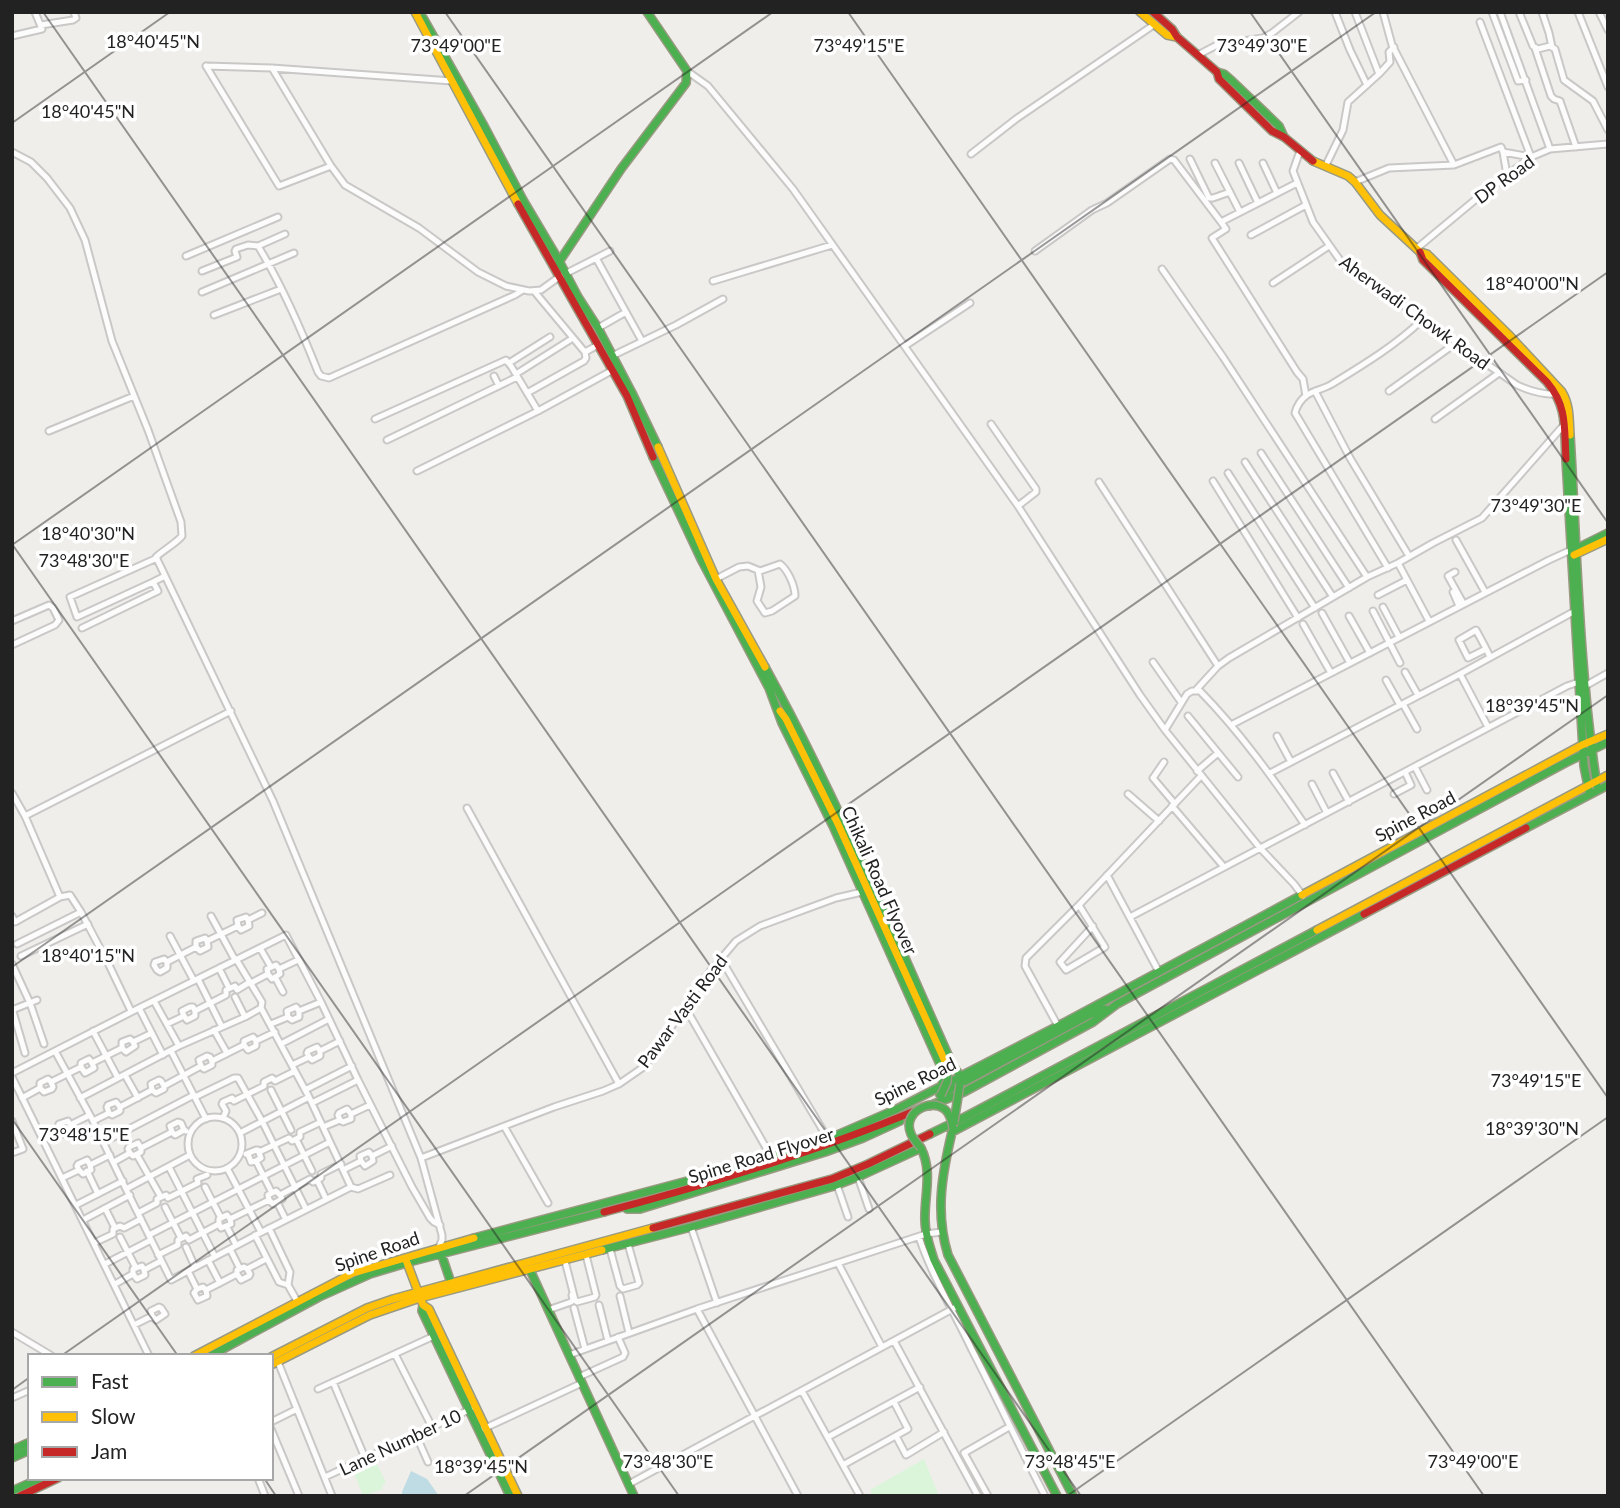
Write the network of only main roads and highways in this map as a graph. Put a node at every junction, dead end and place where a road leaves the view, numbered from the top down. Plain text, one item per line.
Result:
1 (415, 12) edge
2 (420, 12) edge
3 (647, 12) edge
4 (1140, 12) edge
5 (1153, 12) edge
6 (1177, 37) junction
7 (558, 263) junction
8 (563, 275) junction
9 (1559, 393) junction
10 (1608, 533) edge
11 (1608, 539) edge
12 (1574, 552) junction
13 (714, 580) junction
14 (1582, 684) junction
15 (782, 707) junction
16 (1608, 734) edge
17 (1608, 742) edge
18 (1586, 743) junction
19 (1591, 750) junction
20 (1583, 754) junction
21 (1608, 775) edge
22 (1595, 781) junction
23 (1587, 785) junction
24 (1608, 785) edge
25 (1598, 790) junction
26 (1589, 794) junction
27 (1117, 1004) junction
28 (948, 1068) junction
29 (960, 1080) junction
30 (942, 1090) junction
31 (922, 1105) junction
32 (910, 1116) junction
33 (953, 1128) junction
34 (830, 1142) junction
35 (920, 1147) junction
36 (617, 1208) junction
37 (440, 1250) junction
38 (405, 1260) junction
39 (530, 1270) junction
40 (451, 1283) junction
41 (420, 1298) junction
42 (198, 1354) edge
43 (214, 1354) edge
44 (273, 1362) edge
45 (473, 1408) junction
46 (482, 1429) junction
47 (28, 1443) edge
48 (12, 1450) edge
49 (28, 1451) edge
50 (12, 1458) edge
51 (37, 1480) edge
52 (54, 1480) edge
53 (12, 1491) edge
54 (20, 1496) edge
55 (510, 1496) edge
56 (518, 1496) edge
57 (634, 1496) edge
58 (1057, 1496) edge
59 (1073, 1496) edge

1 - 7 main road
2 - 7 main road
3 - 7 main road
4 - 6 main road
5 - 6 main road
6 - 9 main road
7 - 8 main road
8 - 13 main road
8 - 13 main road
9 - 12 main road
9 - 12 main road
10 - 12 main road
11 - 12 main road
12 - 14 main road
12 - 14 main road
13 - 15 main road
14 - 18 main road
15 - 28 main road, Chikali Road Flyover
15 - 29 main road
15 - 30 main road
16 - 18 main road, Spine Road
17 - 19 main road
18 - 19 main road
18 - 20 main road
18 - 29 main road, Spine Road
19 - 20 main road, Spine Road
19 - 22 main road
20 - 23 main road
20 - 27 main road, Spine Road
21 - 22 main road
22 - 23 main road
22 - 25 main road
23 - 26 main road
23 - 40 main road
24 - 25 main road
25 - 26 main road
26 - 33 main road
27 - 29 main road, Spine Road Flyover
27 - 34 main road, Spine Road
28 - 29 main road, Chikali Road Flyover, bridge
28 - 30 main road, bridge
29 - 30 main road, Spine Road Flyover, bridge
29 - 33 main road, bridge
30 - 31 main road, Spine Road Flyover, bridge
30 - 34 main road, Spine Road
31 - 32 main road, Spine Road Flyover, bridge
31 - 33 main road, bridge
32 - 35 main road, bridge
32 - 36 main road, Spine Road Flyover
33 - 59 main road
34 - 36 main road, Spine Road
34 - 37 main road, Spine Road
35 - 39 main road
35 - 58 main road
36 - 37 main road, Spine Road
37 - 38 main road, Spine Road
37 - 40 main road
38 - 41 main road
38 - 42 main road, Spine Road
38 - 43 main road, Spine Road
39 - 41 main road
39 - 57 main road
40 - 41 main road
41 - 44 main road
41 - 45 main road
41 - 45 main road
45 - 46 main road
46 - 55 main road
46 - 56 main road
47 - 48 main road
49 - 50 main road
51 - 53 main road
52 - 54 main road

